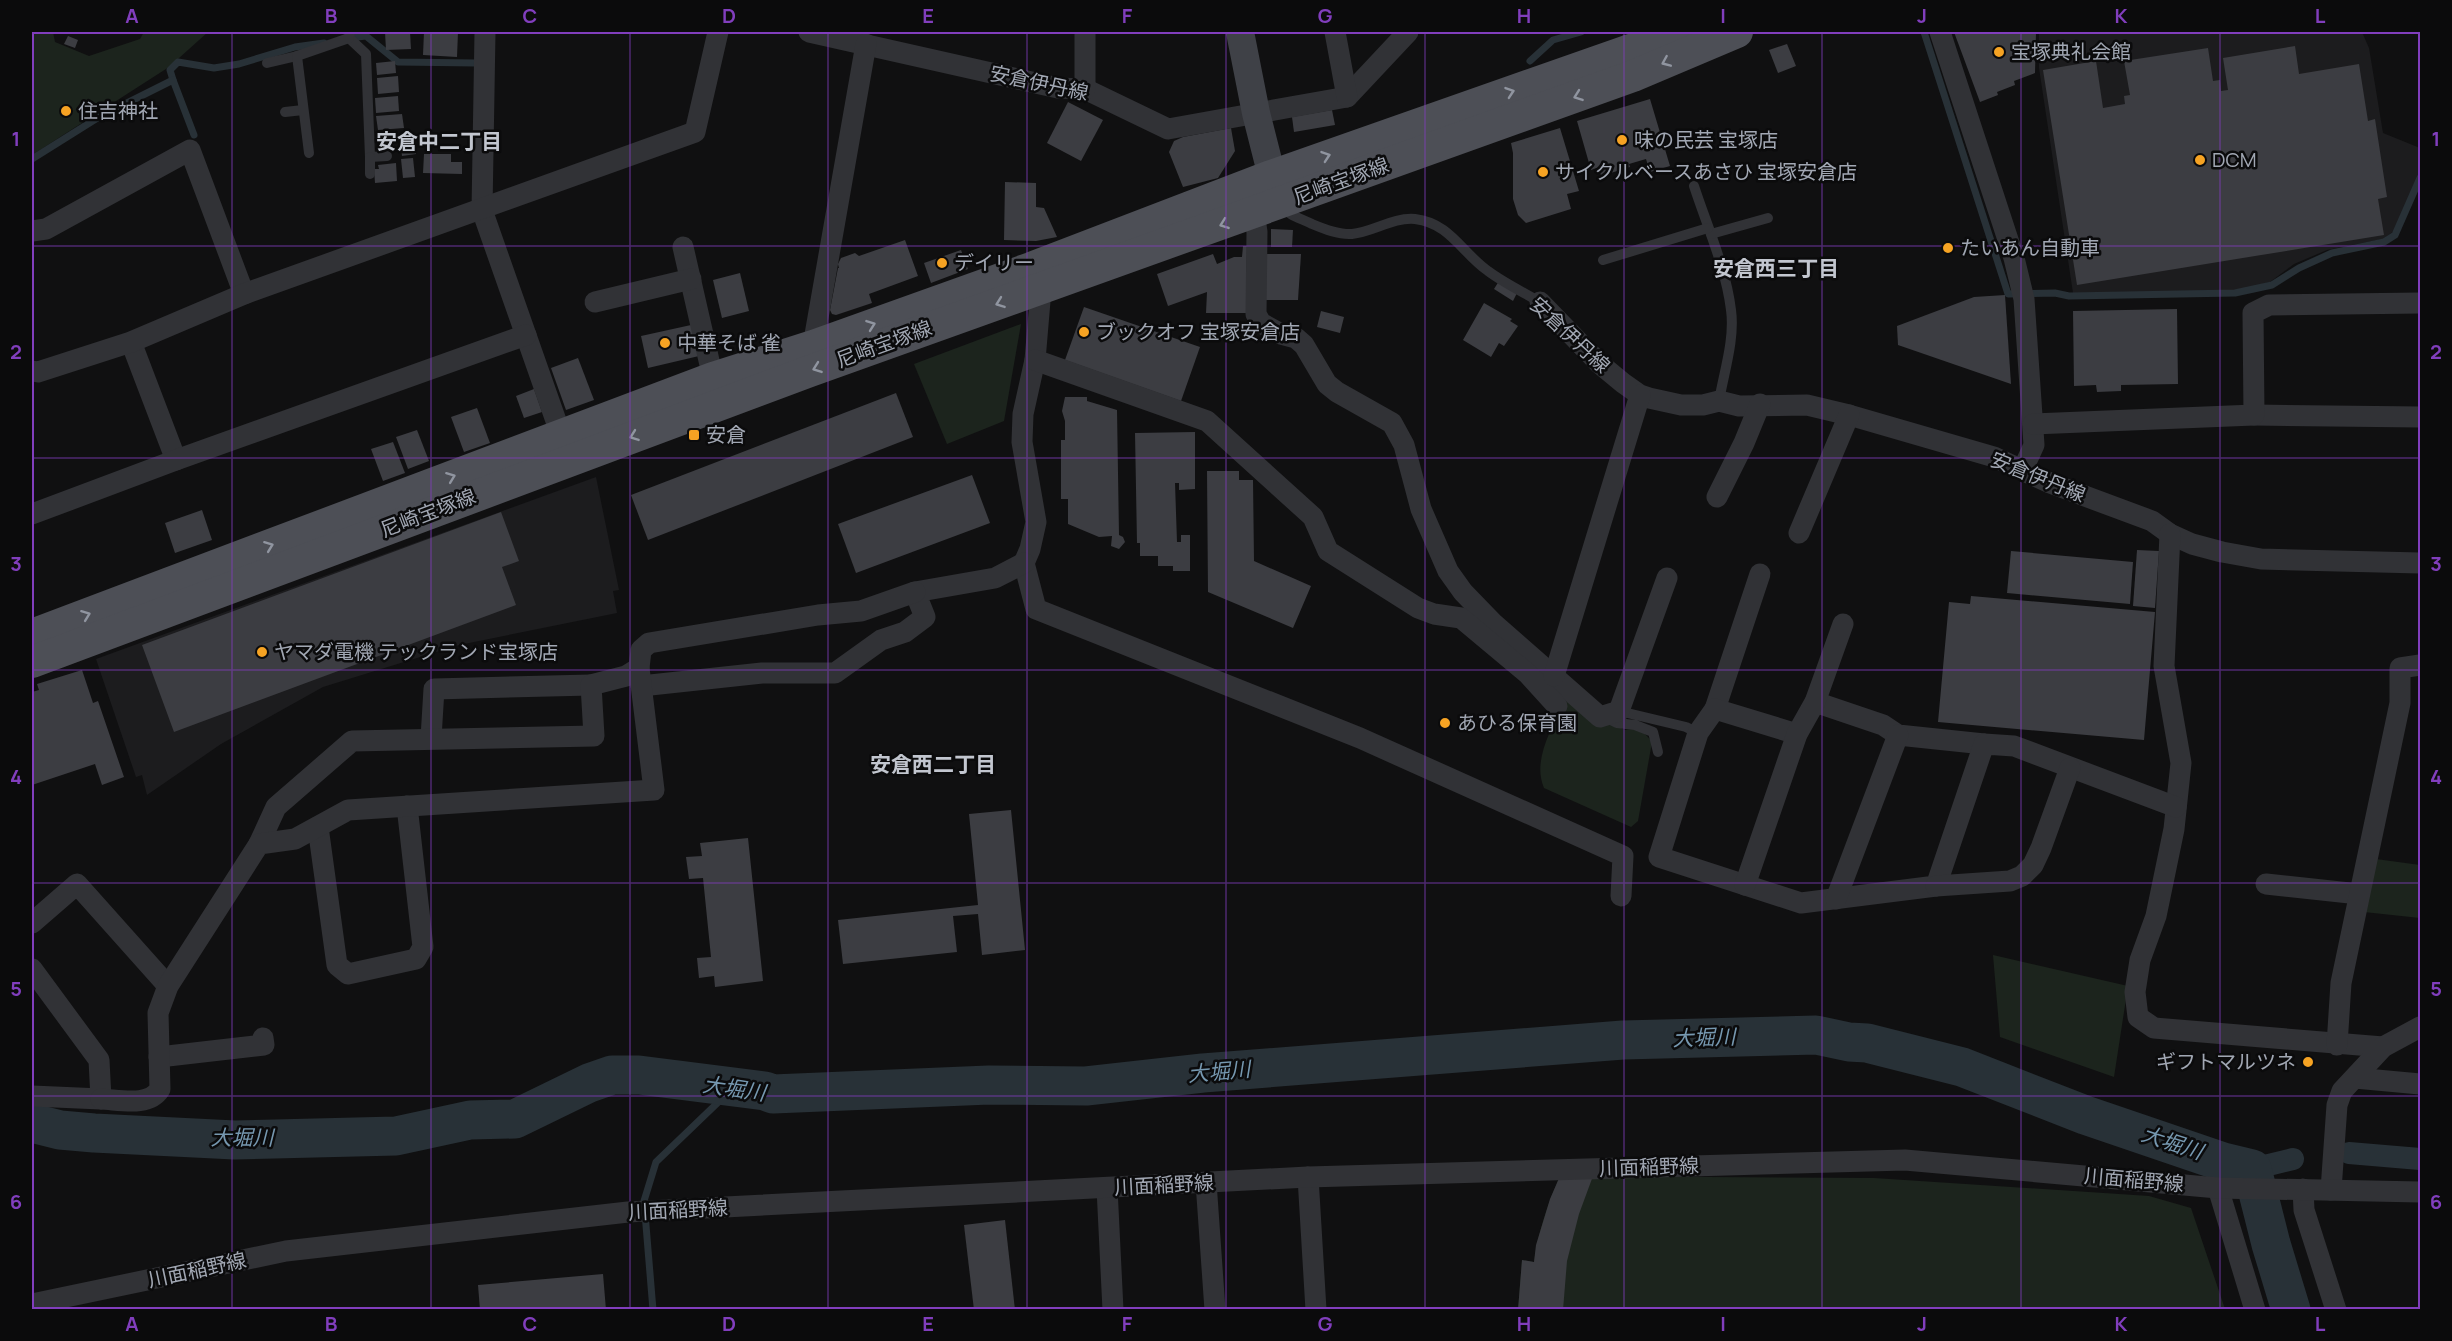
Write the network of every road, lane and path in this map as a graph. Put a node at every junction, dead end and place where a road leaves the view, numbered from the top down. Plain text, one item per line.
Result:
1 (485, 32) edge
2 (718, 32) edge
3 (809, 32) edge
4 (1085, 32) edge
5 (1240, 32) edge
6 (1335, 32) edge
7 (1408, 32) edge
8 (1694, 32) edge
9 (1737, 32) edge
10 (1940, 32) edge
11 (349, 34) edge
12 (842, 35) edge
13 (866, 44) junction
14 (297, 56) junction
15 (267, 63) dead end
16 (1085, 89) junction
17 (1347, 97) junction
18 (303, 110) junction
19 (285, 112) dead end
20 (1256, 113) junction
21 (309, 153) dead end
22 (387, 156) dead end
23 (370, 157) junction
24 (370, 174) dead end
25 (1694, 186) dead end
26 (1268, 197) junction
27 (482, 210) junction
28 (1768, 218) dead end
29 (32, 231) edge
30 (1709, 231) junction
31 (683, 247) dead end
32 (1603, 260) dead end
33 (1036, 278) junction
34 (691, 279) junction
35 (244, 294) junction
36 (595, 302) dead end
37 (1540, 302) joint
38 (2421, 303) edge
39 (526, 335) junction
40 (131, 342) junction
41 (813, 346) junction
42 (1035, 360) junction
43 (32, 371) edge
44 (712, 378) junction
45 (1640, 395) junction
46 (1719, 401) junction
47 (1760, 404) junction
48 (1850, 415) junction
49 (2254, 415) junction
50 (2421, 417) edge
51 (2033, 424) junction
52 (561, 435) junction
53 (176, 460) junction
54 (2023, 469) junction
55 (1717, 497) dead end
56 (32, 513) edge
57 (1799, 533) dead end
58 (2170, 534) junction
59 (1024, 563) junction
60 (2421, 563) edge
61 (1760, 574) dead end
62 (1667, 578) dead end
63 (915, 592) junction
64 (1843, 624) dead end
65 (32, 635) edge
66 (32, 662) edge
67 (2421, 665) edge
68 (1554, 676) junction
69 (640, 677) junction
70 (591, 685) junction
71 (1815, 702) junction
72 (1557, 706) dead end
73 (1715, 709) junction
74 (1619, 711) junction
75 (1698, 733) junction
76 (1797, 734) junction
77 (1898, 735) junction
78 (431, 738) junction
79 (1984, 744) junction
80 (1658, 752) dead end
81 (2070, 768) junction
82 (407, 806) junction
83 (2176, 807) junction
84 (318, 826) junction
85 (259, 844) junction
86 (2266, 884) dead end
87 (1745, 885) junction
88 (1936, 886) junction
89 (2360, 894) junction
90 (1621, 896) dead end
91 (1836, 899) junction
92 (32, 924) edge
93 (32, 969) edge
94 (168, 986) junction
95 (2420, 1023) edge
96 (264, 1045) dead end
97 (2337, 1045) junction
98 (2383, 1047) junction
99 (159, 1057) junction
100 (2355, 1078) junction
101 (2421, 1084) edge
102 (32, 1096) edge
103 (101, 1099) junction
104 (1308, 1177) junction
105 (1206, 1182) junction
106 (1107, 1188) junction
107 (2221, 1188) junction
108 (2297, 1188) junction
109 (2331, 1190) junction
110 (2421, 1192) edge
111 (32, 1305) edge
112 (1113, 1310) edge
113 (1215, 1310) edge
114 (1316, 1310) edge
115 (2255, 1310) edge
116 (2336, 1310) edge

1 - 27 street
2 - 27 street
3 - 12 street, 安倉伊丹線
4 - 16 street
5 - 20 street
6 - 17 street
7 - 17 street
26 -> 8 main road, 尼崎宝塚線
9 -> 26 main road, 尼崎宝塚線
10 - 51 street
11 - 14 lane
11 - 23 lane
12 - 13 street, 安倉伊丹線
13 - 16 street, 安倉伊丹線
13 - 41 street
14 - 15 lane
14 - 18 lane
16 - 20 street, 安倉伊丹線
17 - 20 street, 安倉伊丹線
18 - 19 lane
18 - 21 lane
20 - 26 street
22 - 23 lane
23 - 24 lane
25 - 30 lane
26 -> 33 main road, 尼崎宝塚線
26 - 33 main road, 尼崎宝塚線
26 - 37 lane, 安倉伊丹線
26 - 68 street
27 - 35 street
27 - 39 street
28 - 30 lane
29 - 35 street
30 - 32 lane
30 - 46 lane
31 - 34 street
41 -> 33 main road, 尼崎宝塚線
33 - 42 street
33 -> 66 main road, 尼崎宝塚線
34 - 36 street
34 - 44 street
35 - 40 street
37 - 45 street, 安倉伊丹線
38 - 49 street
39 - 52 street
39 - 53 street
40 - 43 street
40 - 53 street
41 - 44 main road, 尼崎宝塚線
42 - 59 street
42 - 72 street
44 - 52 main road, 尼崎宝塚線
45 - 46 street, 安倉伊丹線
45 - 68 street
46 - 47 street, 安倉伊丹線
47 - 48 street, 安倉伊丹線
47 - 55 street
48 - 54 street, 安倉伊丹線
48 - 57 street
49 - 50 street
49 - 51 street
51 - 54 street
65 -> 52 main road, 尼崎宝塚線
53 - 56 street
54 - 58 street, 安倉伊丹線
58 - 60 street, 安倉伊丹線
58 - 83 street
59 - 63 street
59 - 90 street
61 - 73 street
62 - 74 street
63 - 69 street
63 - 69 street
64 - 71 street
67 - 89 street
68 - 74 street
69 - 70 street
69 - 82 street
70 - 78 street
70 - 78 street
71 - 76 street
71 - 77 street
73 - 75 street
73 - 76 street
74 - 75 lane
74 - 80 lane
75 - 87 street
76 - 87 street
77 - 79 street
77 - 91 street
78 - 85 street
79 - 81 street
79 - 88 street
81 - 83 street
81 - 88 street
82 - 84 street
82 - 84 street
83 - 97 street
84 - 85 street
85 - 94 street
86 - 89 street
87 - 91 street
88 - 91 street
89 - 97 street
92 - 94 street
93 - 103 street
94 - 99 street
95 - 98 street
96 - 99 street
97 - 98 street
98 - 100 street
99 - 103 street
100 - 101 street
100 - 109 street
102 - 103 street
104 - 105 street, 川面稲野線
104 - 107 street, 川面稲野線
104 - 114 street
105 - 106 street, 川面稲野線
105 - 113 street
106 - 111 street, 川面稲野線
106 - 112 street
107 - 108 street, 川面稲野線
107 - 115 street
108 - 109 street, 川面稲野線
108 - 116 street
109 - 110 street, 川面稲野線

